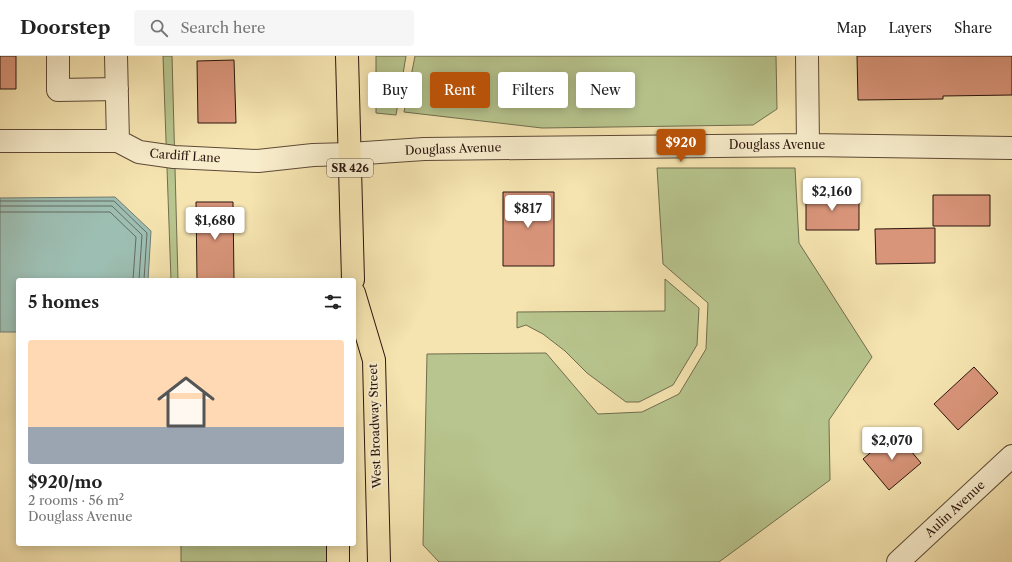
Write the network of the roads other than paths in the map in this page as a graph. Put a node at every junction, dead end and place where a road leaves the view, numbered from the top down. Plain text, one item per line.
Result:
1 (58, 56) edge
2 (116, 56) edge
3 (347, 56) edge
4 (807, 56) edge
5 (117, 90) junction
6 (0, 141) edge
7 (118, 141) junction
8 (808, 145) junction
9 (1012, 148) edge
10 (350, 154) junction
11 (353, 278) edge
12 (356, 301) edge
13 (1012, 456) edge
14 (338, 546) edge
15 (338, 562) edge
16 (379, 562) edge
17 (898, 562) edge

1 - 5 street
2 - 5 street
3 - 10 main road, SR 426
4 - 8 street
5 - 7 street
6 - 7 street, Cardiff Lane
7 - 10 street, Cardiff Lane
8 - 9 street, Douglass Avenue
8 - 10 street, Douglass Avenue
10 - 11 main road, SR 426
12 - 16 main road, West Broadway Street
13 - 17 street, Aulin Avenue
14 - 15 main road

